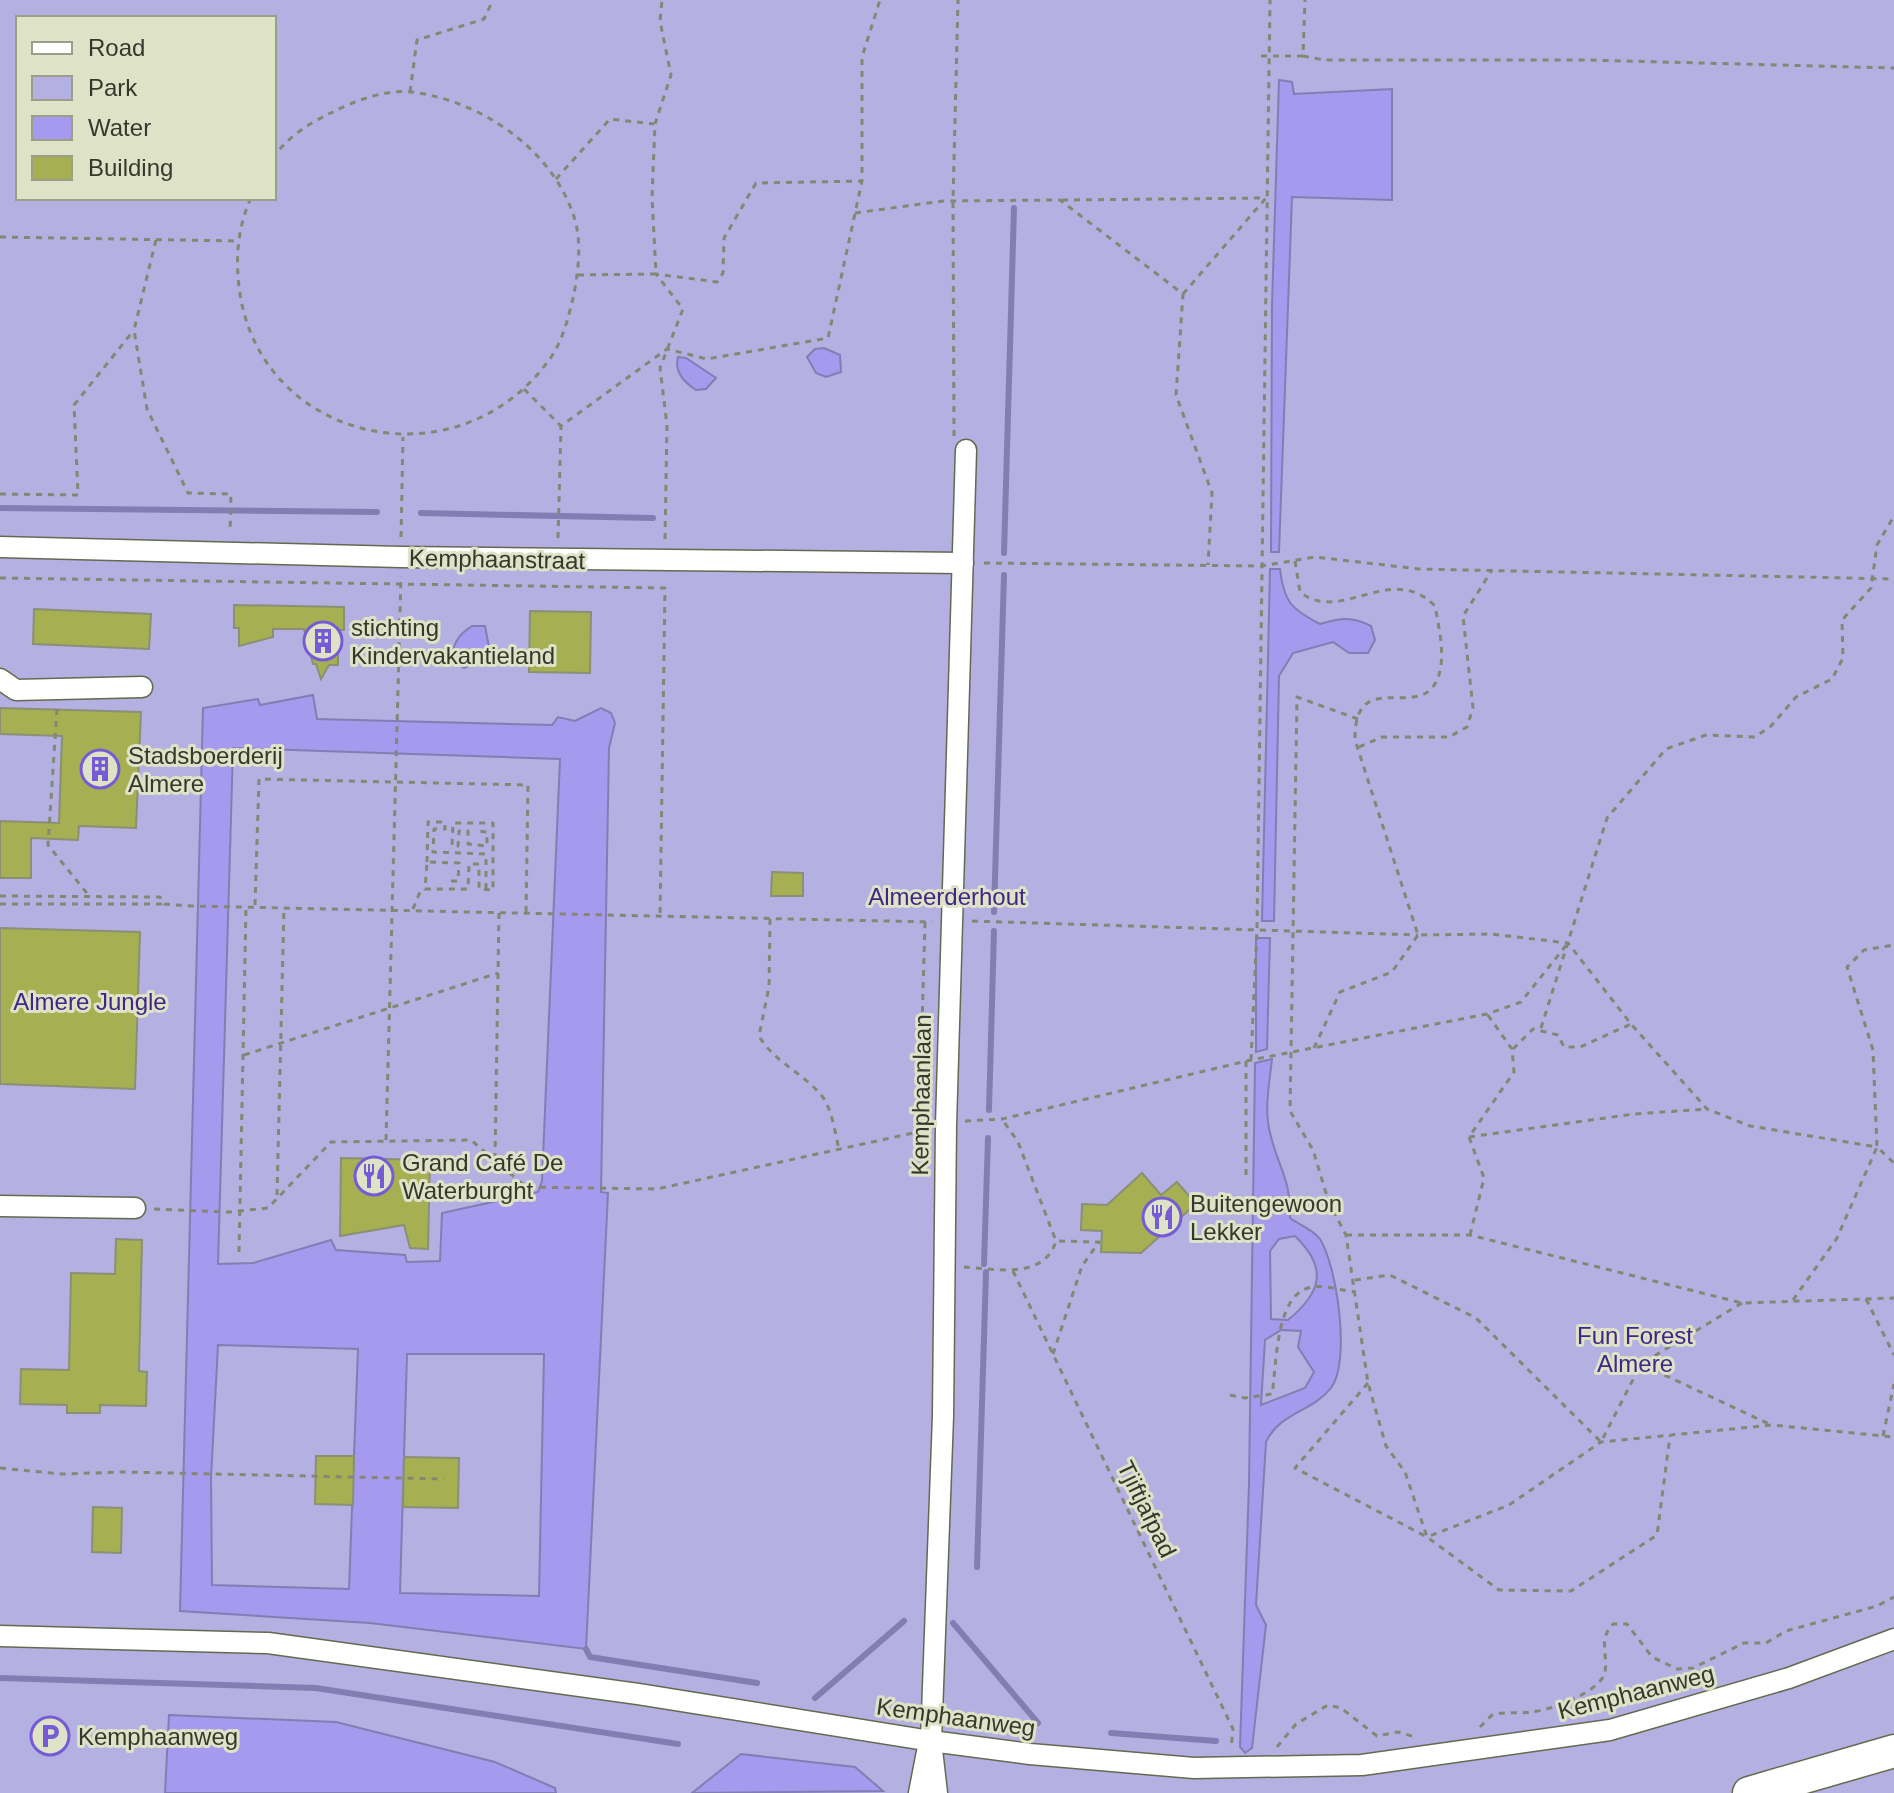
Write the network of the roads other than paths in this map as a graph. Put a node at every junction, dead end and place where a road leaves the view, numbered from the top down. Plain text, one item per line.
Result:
1 (966, 454) road end
2 (0, 547) edge
3 (963, 563) junction
4 (0, 679) edge
5 (142, 687) dead end
6 (0, 1206) edge
7 (135, 1208) road end
8 (0, 1636) edge
9 (1894, 1639) edge
10 (931, 1741) junction
11 (1894, 1751) edge
12 (919, 1793) edge
13 (937, 1793) edge
14 (1749, 1793) edge

1 - 3 street, Kemphaanlaan
2 - 3 street, Kemphaanstraat
3 - 10 street, Kemphaanlaan
4 - 5 street
6 - 7 street
8 - 10 street, Kemphaanweg
9 - 10 street, Kemphaanweg
10 - 12 street, Kemphaanlaan
10 - 13 street, Kemphaanlaan
11 - 14 main road

